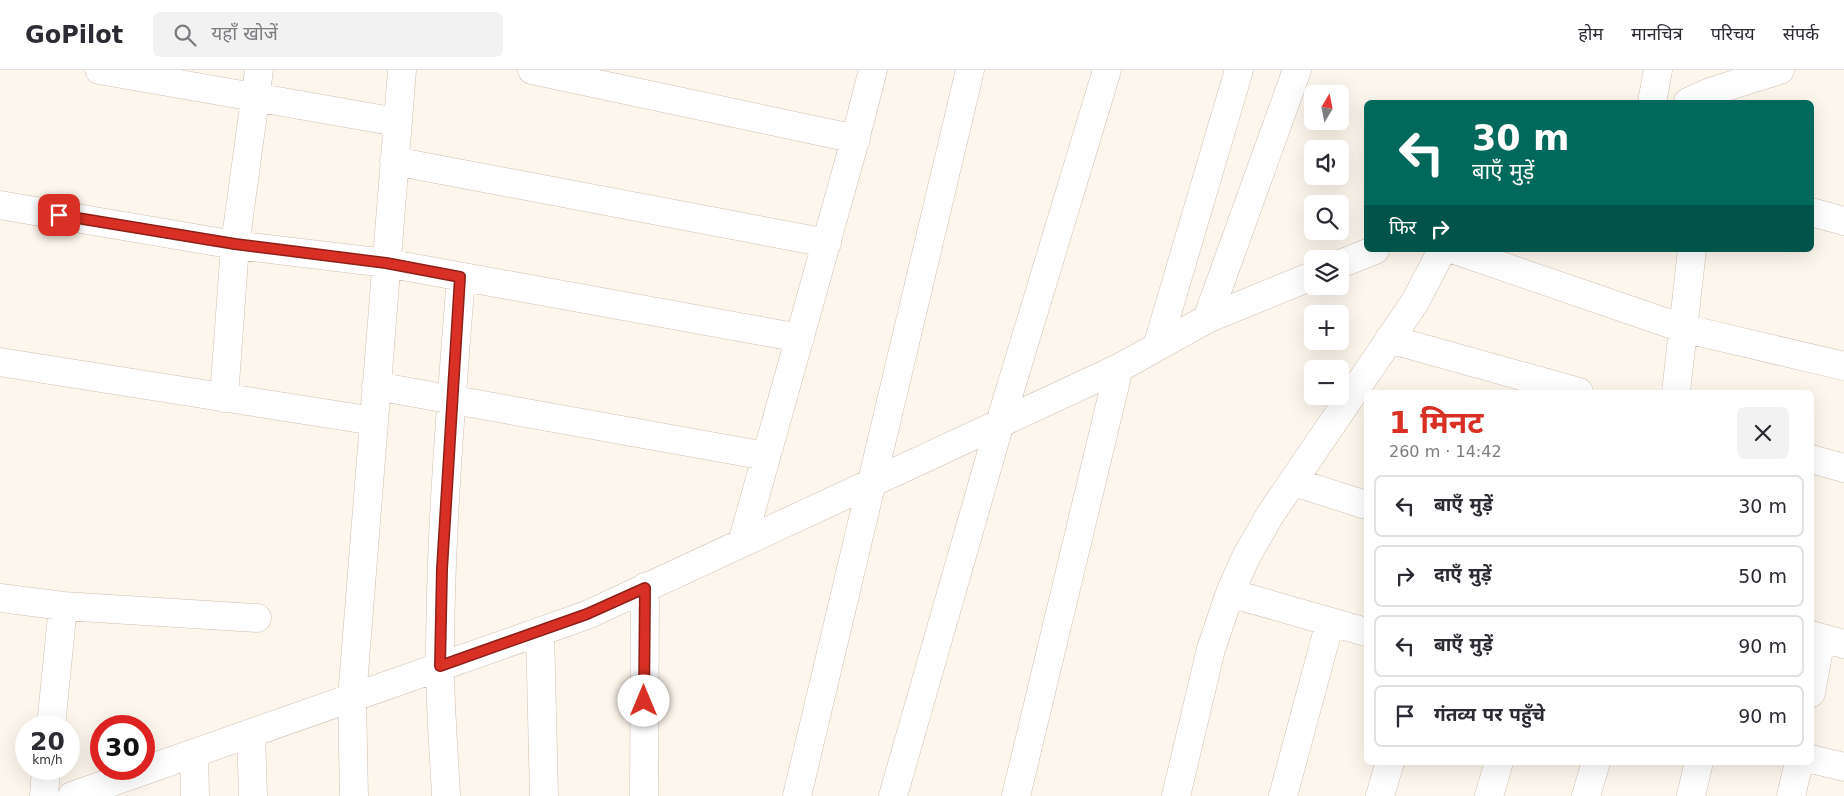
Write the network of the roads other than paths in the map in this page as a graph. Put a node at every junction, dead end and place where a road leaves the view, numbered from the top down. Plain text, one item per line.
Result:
1 (99, 70) edge
2 (259, 70) edge
3 (402, 70) edge
4 (532, 70) edge
5 (873, 70) edge
6 (970, 70) edge
7 (1108, 70) edge
8 (1239, 70) edge
9 (1297, 70) edge
10 (1658, 70) edge
11 (1780, 70) edge
12 (254, 97) junction
13 (1702, 99) edge
14 (1652, 100) edge
15 (397, 122) junction
16 (856, 138) junction
17 (394, 161) junction
18 (0, 205) edge
19 (1814, 213) edge
20 (1844, 221) edge
21 (827, 242) junction
22 (235, 244) junction
23 (1370, 252) edge
24 (1441, 252) edge
25 (1461, 252) edge
26 (1692, 252) edge
27 (1349, 260) edge
28 (386, 263) junction
29 (460, 277) junction
30 (1304, 279) edge
31 (1207, 319) junction
32 (1682, 328) junction
33 (800, 338) junction
34 (1389, 339) junction
35 (1157, 347) junction
36 (0, 362) edge
37 (1844, 366) edge
38 (1119, 368) junction
39 (376, 386) junction
40 (1572, 390) edge
41 (1676, 390) edge
42 (224, 398) junction
43 (451, 400) junction
44 (374, 421) junction
45 (1000, 423) junction
46 (766, 456) junction
47 (1814, 460) edge
48 (1844, 468) edge
49 (871, 482) junction
50 (1294, 482) junction
51 (1364, 504) edge
52 (742, 543) junction
53 (645, 588) junction
54 (1230, 593) junction
55 (0, 598) edge
56 (63, 606) junction
57 (257, 618) dead end
58 (1330, 622) junction
59 (540, 631) junction
60 (1364, 631) edge
61 (1825, 639) edge
62 (440, 666) junction
63 (1814, 681) edge
64 (352, 698) junction
65 (52, 715) edge
66 (251, 733) junction
67 (194, 753) junction
68 (1814, 760) edge
69 (1389, 765) edge
70 (1498, 765) edge
71 (1595, 765) edge
72 (1698, 765) edge
73 (1798, 765) edge
74 (1844, 767) edge
75 (45, 780) edge
76 (87, 793) edge
77 (44, 796) edge
78 (195, 796) edge
79 (253, 796) edge
80 (354, 796) edge
81 (446, 796) edge
82 (544, 796) edge
83 (644, 796) edge
84 (797, 796) edge
85 (893, 796) edge
86 (1016, 796) edge
87 (1176, 796) edge
88 (1283, 796) edge
89 (1380, 796) edge
90 (1489, 796) edge
91 (1586, 796) edge
92 (1691, 796) edge
93 (1791, 796) edge

1 - 12 street
2 - 12 street
3 - 15 street
4 - 16 street
5 - 16 street
6 - 49 street
7 - 45 street
8 - 35 street
9 - 31 street
10 - 14 street
11 - 13 street
12 - 15 street
12 - 22 street
15 - 17 street
16 - 21 street
17 - 21 street
17 - 28 street
18 - 22 street
19 - 20 street
21 - 33 street
22 - 28 street
22 - 42 street
23 - 27 street
24 - 34 street
25 - 32 street
26 - 32 street
28 - 29 street
28 - 39 street
29 - 33 street
29 - 43 street
30 - 31 street
31 - 35 street
32 - 37 street
32 - 41 street
33 - 46 street
34 - 40 street
34 - 50 street
35 - 38 street
36 - 42 street
38 - 45 street
38 - 86 street
39 - 43 street
39 - 44 street
42 - 44 street
43 - 46 street
43 - 62 street
44 - 64 street
45 - 49 street
45 - 85 street
46 - 52 street
47 - 48 street
49 - 52 street
49 - 84 street
50 - 51 street
50 - 54 street
52 - 53 street
53 - 59 street
53 - 83 street
54 - 58 street
54 - 87 street
55 - 56 street
56 - 57 street
56 - 65 street
58 - 60 street
58 - 88 street
59 - 62 street
59 - 82 street
61 - 63 street
62 - 64 street
62 - 81 street
64 - 66 street
64 - 80 street
66 - 67 street
66 - 79 street
67 - 76 street
67 - 78 street
68 - 74 street
69 - 89 street
70 - 90 street
71 - 91 street
72 - 92 street
73 - 93 street
75 - 77 street

